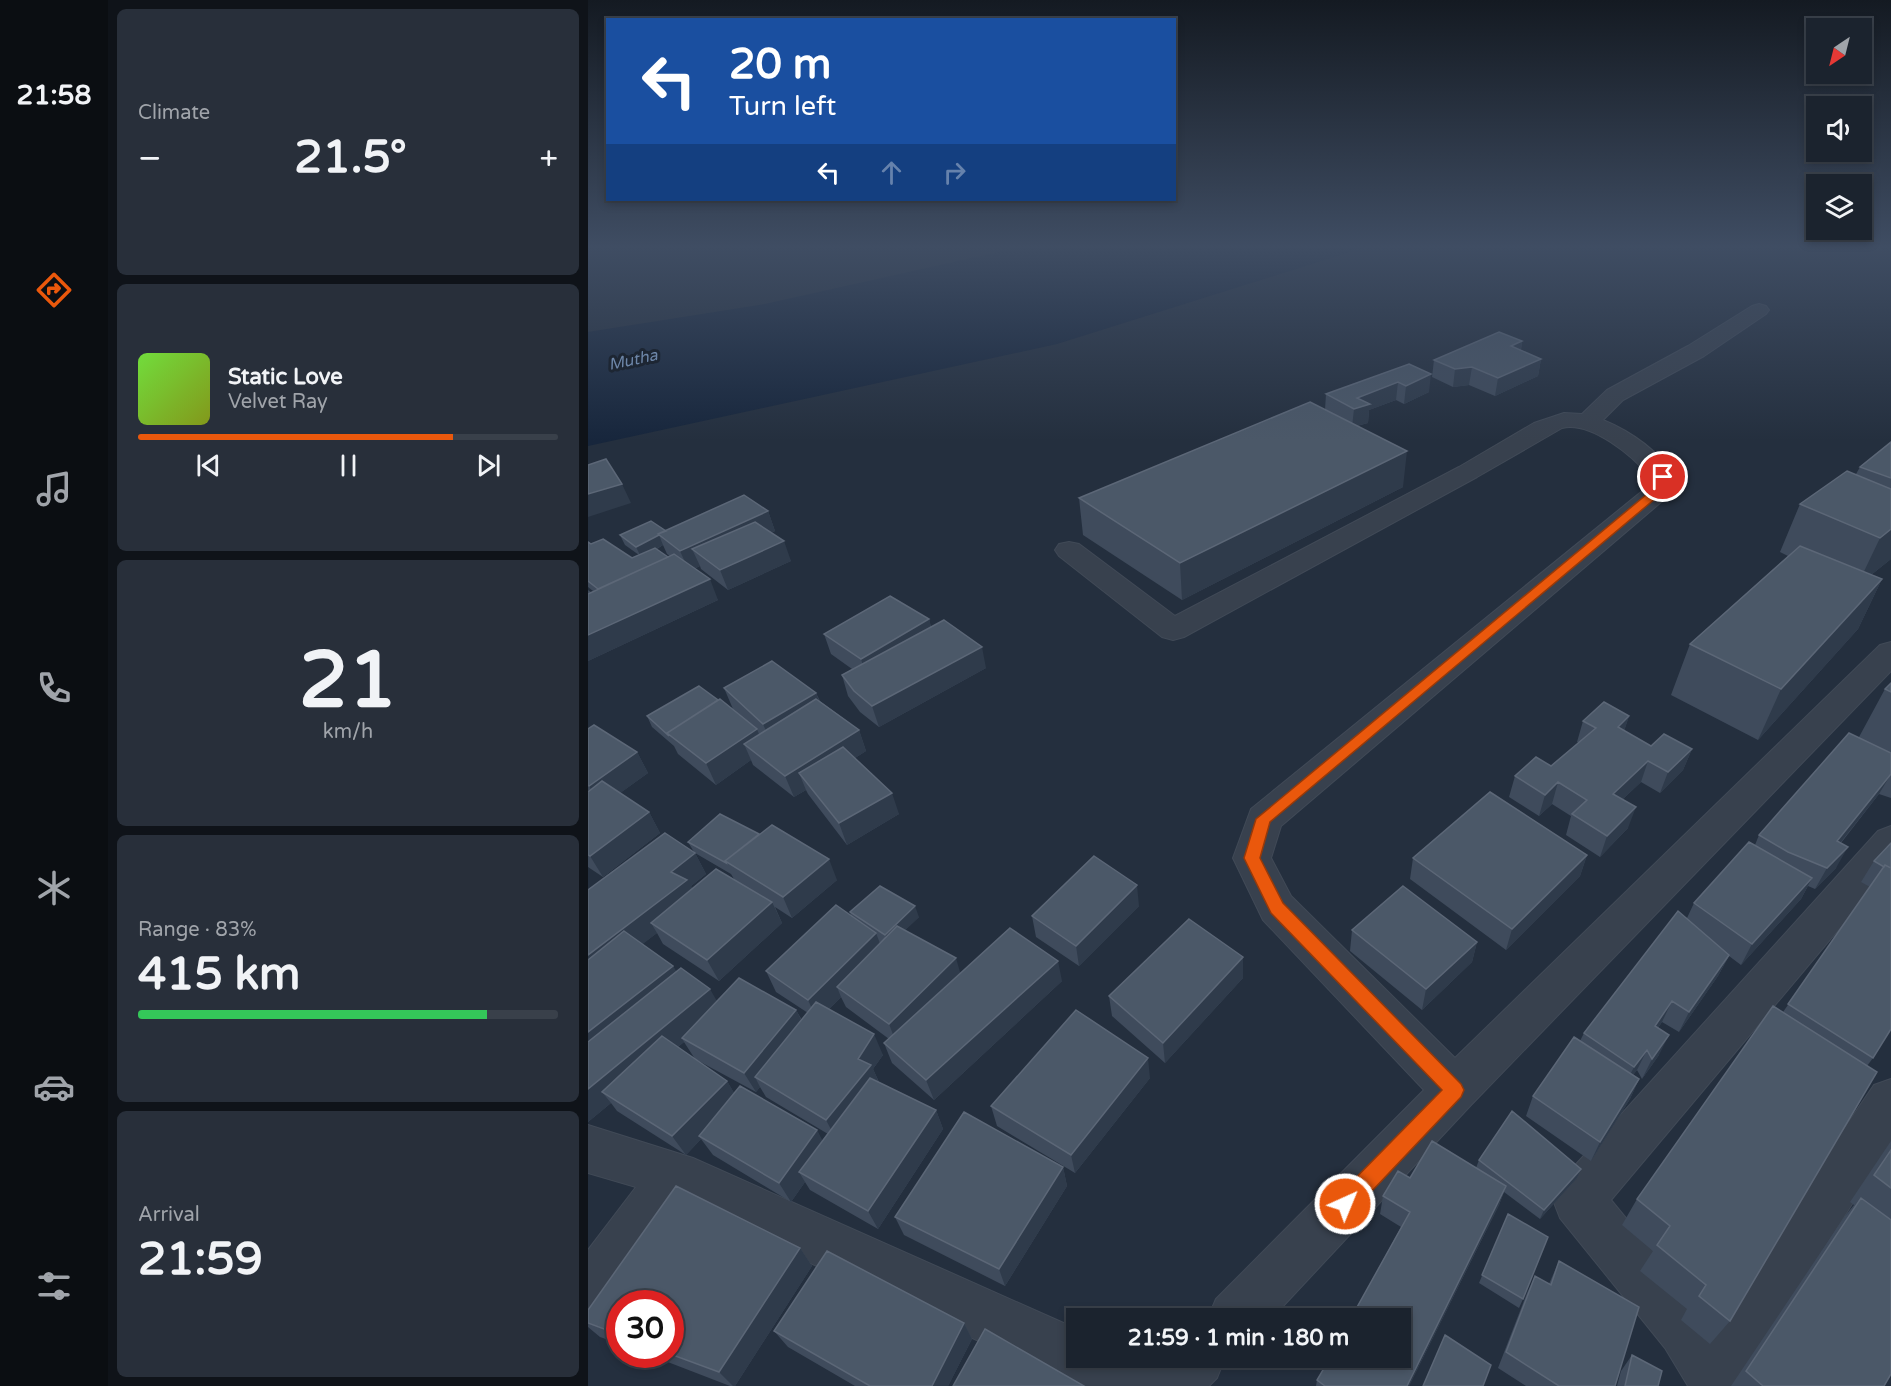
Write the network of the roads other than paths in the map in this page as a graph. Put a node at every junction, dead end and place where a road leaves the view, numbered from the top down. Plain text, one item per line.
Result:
1 (1757, 312) edge
2 (1587, 422) junction
3 (1069, 550) dead end
4 (1891, 652) edge
5 (1891, 841) edge
6 (1455, 1090) junction
7 (1891, 1101) edge
8 (588, 1149) edge
9 (676, 1175) junction
10 (588, 1293) edge
11 (1245, 1308) edge
12 (1066, 1352) edge
13 (1101, 1368) edge
14 (1187, 1368) edge
15 (1716, 1379) edge
16 (1140, 1386) edge
17 (1170, 1386) edge

1 - 2 street
2 - 3 street
2 - 6 street
4 - 6 street
5 - 15 street
6 - 11 street
7 - 15 street
8 - 9 street
9 - 10 street
9 - 12 street
13 - 16 street
14 - 17 street

